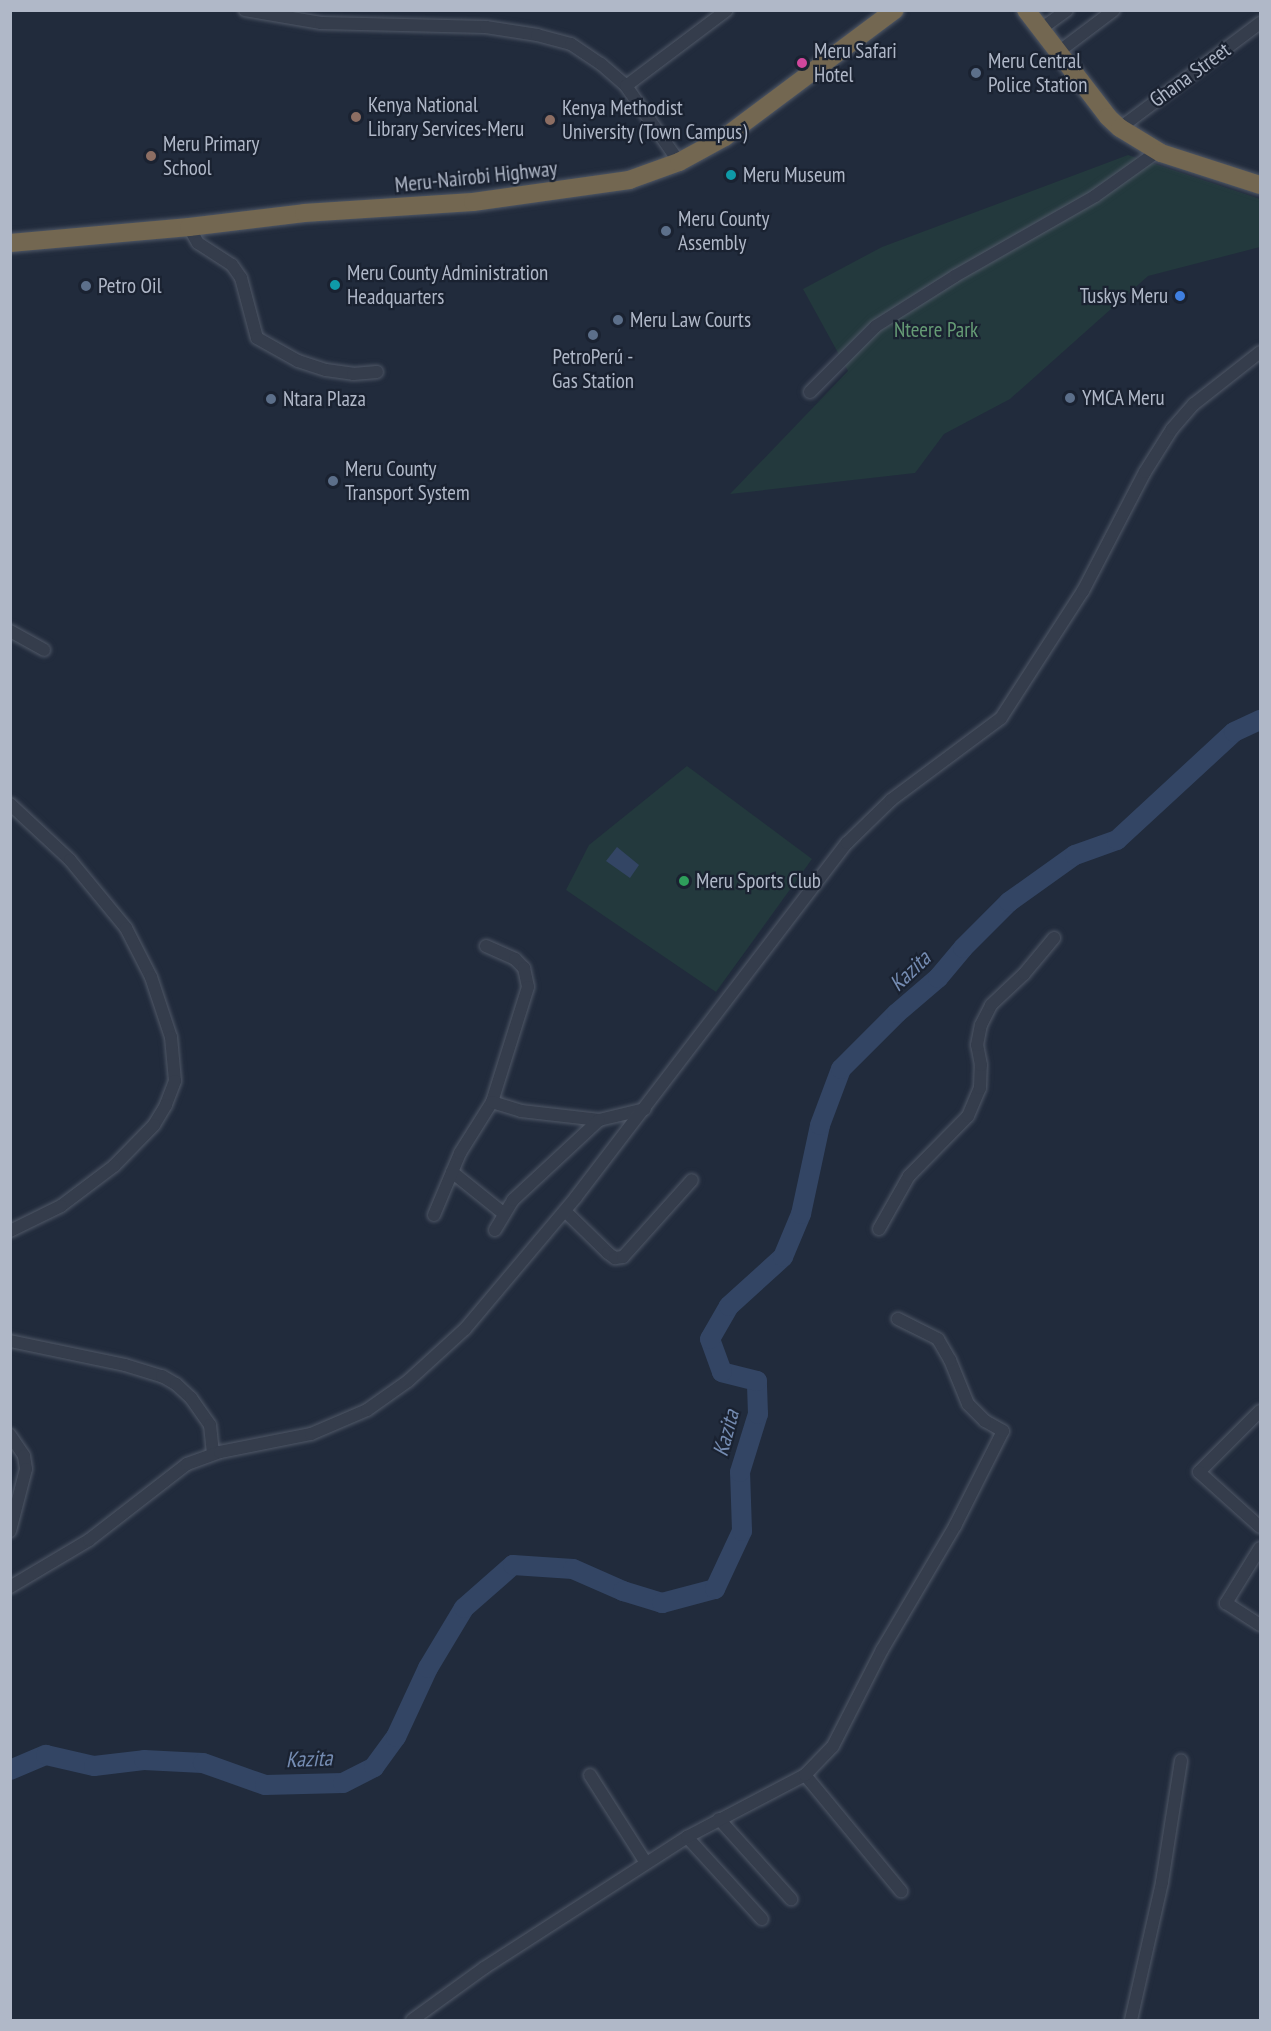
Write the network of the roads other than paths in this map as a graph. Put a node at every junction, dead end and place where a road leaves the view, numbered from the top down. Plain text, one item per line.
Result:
1 (245, 10) edge
2 (727, 10) edge
3 (895, 10) edge
4 (1026, 10) edge
5 (1067, 10) edge
6 (1114, 10) edge
7 (1260, 23) edge
8 (1041, 29) junction
9 (1057, 53) junction
10 (626, 86) junction
11 (1120, 128) junction
12 (1158, 151) junction
13 (680, 162) junction
14 (1260, 185) edge
15 (189, 227) junction
16 (10, 243) edge
17 (1260, 352) edge
18 (377, 372) dead end
19 (810, 392) dead end
20 (10, 631) edge
21 (44, 650) dead end
22 (10, 804) edge
23 (1054, 938) dead end
24 (486, 946) dead end
25 (492, 1102) junction
26 (645, 1109) junction
27 (600, 1120) junction
28 (452, 1172) junction
29 (692, 1180) dead end
30 (565, 1211) junction
31 (503, 1213) junction
32 (434, 1215) dead end
33 (879, 1229) dead end
34 (495, 1230) dead end
35 (10, 1231) edge
36 (898, 1319) dead end
37 (10, 1341) edge
38 (1260, 1411) edge
39 (10, 1435) edge
40 (213, 1454) junction
41 (1260, 1527) edge
42 (10, 1532) edge
43 (1260, 1548) edge
44 (10, 1587) edge
45 (1260, 1625) edge
46 (1181, 1760) dead end
47 (590, 1775) dead end
48 (805, 1775) junction
49 (719, 1819) junction
50 (687, 1837) junction
51 (646, 1863) junction
52 (900, 1891) dead end
53 (791, 1899) dead end
54 (762, 1919) dead end
55 (412, 2020) edge
56 (1131, 2020) edge

1 - 10 street
2 - 10 street
3 - 13 highway, Meru-Nairobi Highway
4 - 8 highway
5 - 8 street
6 - 9 street
7 - 11 street, Ghana Street
8 - 9 highway
9 - 11 highway
10 - 13 street
11 - 12 highway
12 - 14 highway
12 - 19 street
13 - 15 highway, Meru-Nairobi Highway
15 - 16 highway, Meru-Nairobi Highway
15 - 18 street
17 - 26 street
20 - 21 street
22 - 35 street
23 - 33 street
24 - 25 street
25 - 27 street
25 - 28 street
26 - 27 street
26 - 30 street
27 - 31 street
28 - 31 street
28 - 32 street
29 - 30 street
30 - 40 street
31 - 34 street
36 - 48 street
37 - 40 street
38 - 41 street
39 - 42 street
40 - 44 street
43 - 45 street
46 - 56 street
47 - 51 street
48 - 49 street
48 - 52 street
49 - 50 street
49 - 53 street
50 - 51 street
50 - 54 street
51 - 55 street

